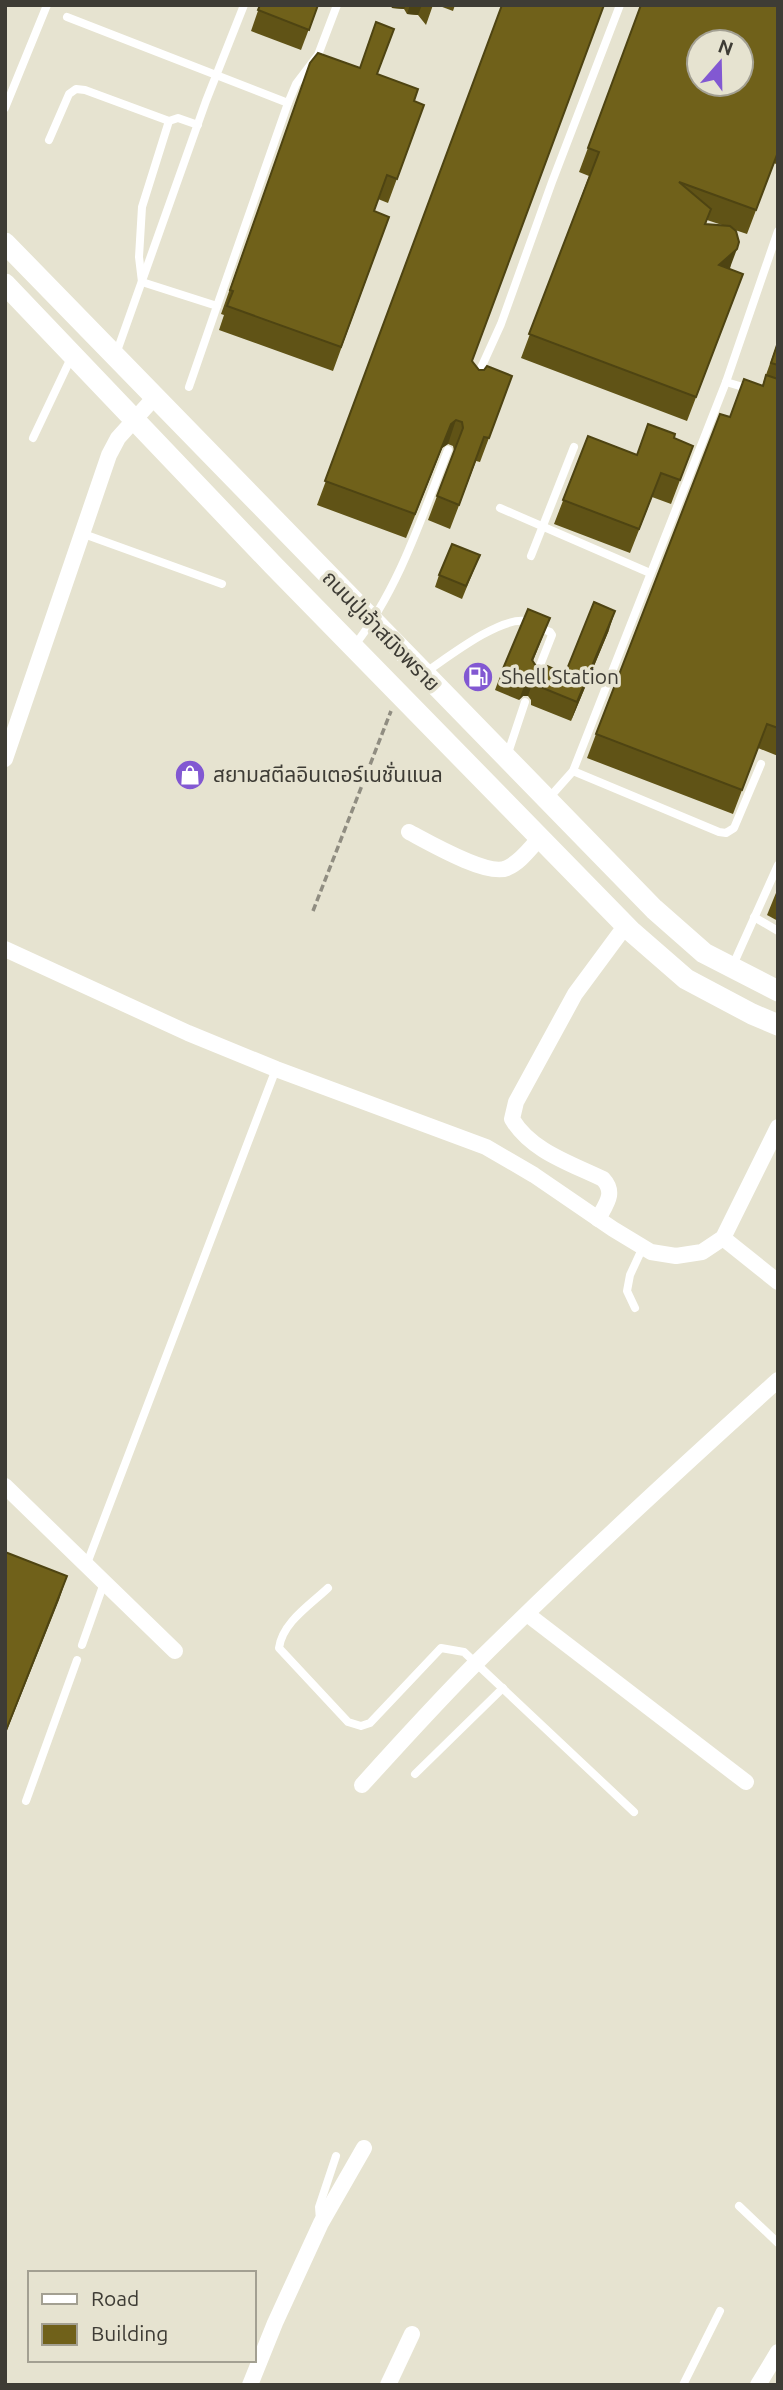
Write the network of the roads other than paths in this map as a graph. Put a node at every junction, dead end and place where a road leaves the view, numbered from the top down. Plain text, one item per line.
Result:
1 (47, 5) edge
2 (244, 5) edge
3 (337, 5) edge
4 (620, 5) edge
5 (67, 17) dead end
6 (216, 76) junction
7 (288, 103) junction
8 (5, 108) edge
9 (169, 121) junction
10 (198, 125) junction
11 (49, 141) dead end
12 (778, 230) edge
13 (5, 243) edge
14 (142, 282) junction
15 (5, 284) edge
16 (217, 306) junction
17 (73, 354) junction
18 (115, 357) junction
19 (726, 382) junction
20 (189, 387) dead end
21 (472, 388) edge
22 (765, 394) edge
23 (154, 398) junction
24 (133, 419) junction
25 (33, 438) dead end
26 (574, 447) dead end
27 (448, 450) edge
28 (500, 508) dead end
29 (542, 526) junction
30 (81, 533) junction
31 (531, 556) dead end
32 (650, 573) junction
33 (222, 584) dead end
34 (373, 622) junction
35 (354, 647) junction
36 (423, 674) junction
37 (534, 682) edge
38 (525, 702) dead end
39 (506, 758) junction
40 (5, 760) edge
41 (761, 764) edge
42 (573, 771) junction
43 (547, 800) junction
44 (409, 832) dead end
45 (540, 838) junction
46 (778, 864) edge
47 (754, 917) junction
48 (626, 925) junction
49 (778, 931) edge
50 (5, 949) edge
51 (732, 968) junction
52 (778, 991) edge
53 (778, 1025) edge
54 (276, 1069) junction
55 (778, 1127) edge
56 (598, 1219) junction
57 (723, 1238) junction
58 (643, 1247) junction
59 (778, 1282) edge
60 (635, 1308) dead end
61 (778, 1380) edge
62 (5, 1486) edge
63 (86, 1566) junction
64 (104, 1583) junction
65 (328, 1588) dead end
66 (527, 1614) junction
67 (82, 1645) dead end
68 (175, 1651) dead end
69 (76, 1660) dead end
70 (476, 1663) junction
71 (503, 1688) junction
72 (415, 1774) dead end
73 (746, 1782) dead end
74 (362, 1785) dead end
75 (26, 1801) dead end
76 (634, 1812) dead end
77 (364, 2148) dead end
78 (336, 2156) dead end
79 (739, 2206) dead end
80 (321, 2223) junction
81 (778, 2243) edge
82 (720, 2311) dead end
83 (412, 2334) dead end
84 (778, 2352) edge
85 (250, 2385) edge
86 (388, 2385) edge
87 (683, 2385) edge
88 (758, 2385) edge

1 - 8 lane
2 - 6 lane
3 - 7 lane
4 - 21 lane
5 - 6 lane
6 - 7 lane
6 - 10 lane
7 - 16 lane
9 - 10 lane
9 - 11 lane
9 - 14 lane
10 - 14 lane
12 - 19 lane
13 - 18 main road, ถนนปู่เจ้าสมิงพราย
14 - 16 lane
14 - 18 lane
15 - 17 main road, ถนนปู่เจ้าสมิงพราย
16 - 20 lane
17 - 24 main road, ถนนปู่เจ้าสมิงพราย
17 - 25 lane
18 - 23 main road, ถนนปู่เจ้าสมิงพราย
19 - 22 lane
19 - 32 lane
23 - 24 street
23 - 34 main road, ถนนปู่เจ้าสมิงพราย
24 - 30 street
24 - 35 main road, ถนนปู่เจ้าสมิงพราย
26 - 29 lane
27 - 34 lane
28 - 29 lane
29 - 31 lane
29 - 32 lane
30 - 33 lane
30 - 40 street
32 - 42 lane
34 - 35 lane
34 - 36 main road, ถนนปู่เจ้าสมิงพราย
35 - 45 main road, ถนนปู่เจ้าสมิงพราย
36 - 37 lane
36 - 39 main road, ถนนปู่เจ้าสมิงพราย
38 - 39 lane
39 - 43 main road, ถนนปู่เจ้าสมิงพราย
41 - 42 lane
42 - 43 lane
43 - 51 main road, ถนนปู่เจ้าสมิงพราย
44 - 45 street
45 - 48 main road, ถนนปู่เจ้าสมิงพราย
46 - 47 lane
47 - 49 lane
47 - 51 lane
48 - 53 main road, ถนนปู่เจ้าสมิงพราย
48 - 56 street
50 - 54 street
51 - 52 main road, ถนนปู่เจ้าสมิงพราย
54 - 56 street
54 - 63 lane
55 - 57 street
56 - 58 street
57 - 58 street
57 - 59 street
58 - 60 lane
61 - 66 street
62 - 63 street
63 - 64 street
64 - 67 lane
64 - 68 street
65 - 70 lane
66 - 70 street
66 - 73 street
69 - 75 lane
70 - 71 lane
70 - 74 street
71 - 72 lane
71 - 76 lane
77 - 80 street
78 - 80 lane
79 - 81 lane
80 - 85 street
82 - 87 lane
83 - 86 street
84 - 88 street

